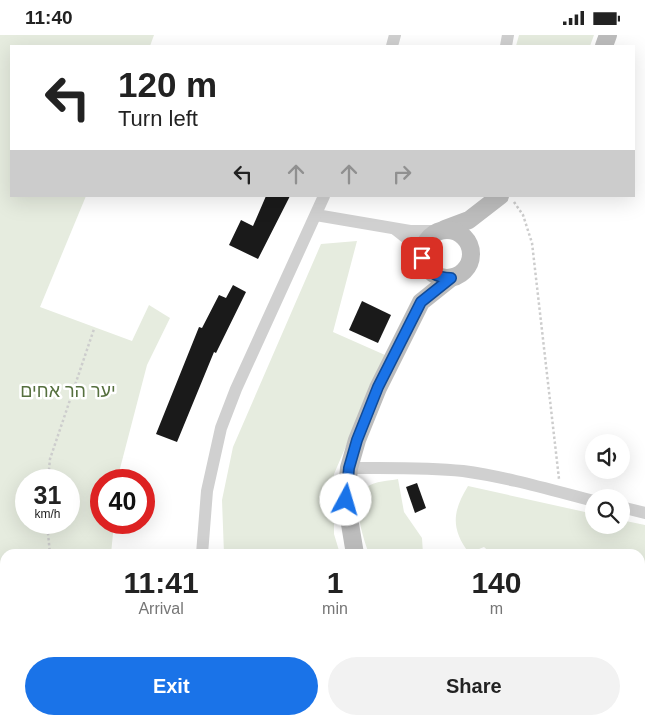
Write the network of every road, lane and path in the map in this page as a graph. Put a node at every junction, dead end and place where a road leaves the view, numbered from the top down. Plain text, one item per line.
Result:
1 (324, 197) edge
2 (503, 197) edge
3 (316, 215) junction
4 (393, 228) junction
5 (441, 230) junction
6 (471, 248) junction
7 (424, 261) junction
8 (451, 278) junction
9 (414, 314) junction
10 (94, 329) dead end
11 (349, 468) junction
12 (49, 469) edge
13 (560, 493) junction
14 (585, 499) edge
15 (630, 509) edge
16 (645, 513) edge
17 (48, 534) edge
18 (50, 549) edge
19 (202, 549) edge
20 (354, 549) edge

1 - 3 street
2 - 5 main road
2 - 6 main road
2 - 13 path
3 - 4 street
3 - 19 street
4 - 5 street
4 - 7 street
5 - 6 main road
5 - 7 main road
6 - 8 main road
7 - 8 main road
7 - 9 main road
8 - 9 main road
9 - 11 main road
10 - 12 path
11 - 13 street
11 - 20 main road
13 - 14 street
15 - 16 street
17 - 18 path

